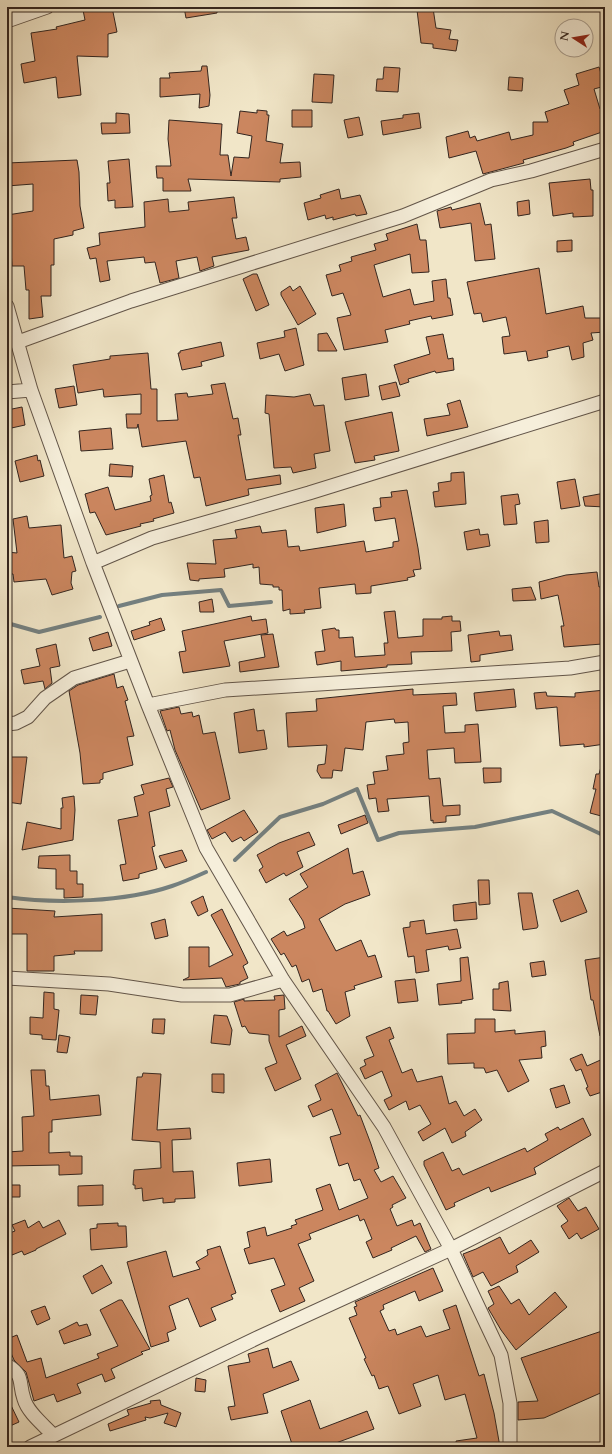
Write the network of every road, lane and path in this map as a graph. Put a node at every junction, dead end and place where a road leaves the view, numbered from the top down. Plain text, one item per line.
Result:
1 (46, 7) edge
2 (7, 21) edge
3 (605, 149) edge
4 (7, 306) edge
5 (18, 342) junction
6 (31, 390) junction
7 (7, 392) edge
8 (605, 401) edge
9 (93, 563) junction
10 (130, 661) junction
11 (605, 662) edge
12 (148, 705) junction
13 (7, 724) edge
14 (7, 978) edge
15 (283, 980) junction
16 (605, 1172) edge
17 (451, 1249) junction
18 (7, 1365) edge
19 (53, 1435) junction
20 (30, 1447) edge
21 (510, 1447) edge

1 - 2 street
3 - 5 street
4 - 5 street
5 - 6 street
6 - 7 street
6 - 9 street
8 - 9 street
9 - 10 street
10 - 12 street
10 - 13 street
11 - 12 street
12 - 15 street
14 - 15 street
15 - 17 street
16 - 17 street
17 - 19 street
17 - 21 street
18 - 19 street
19 - 20 street

